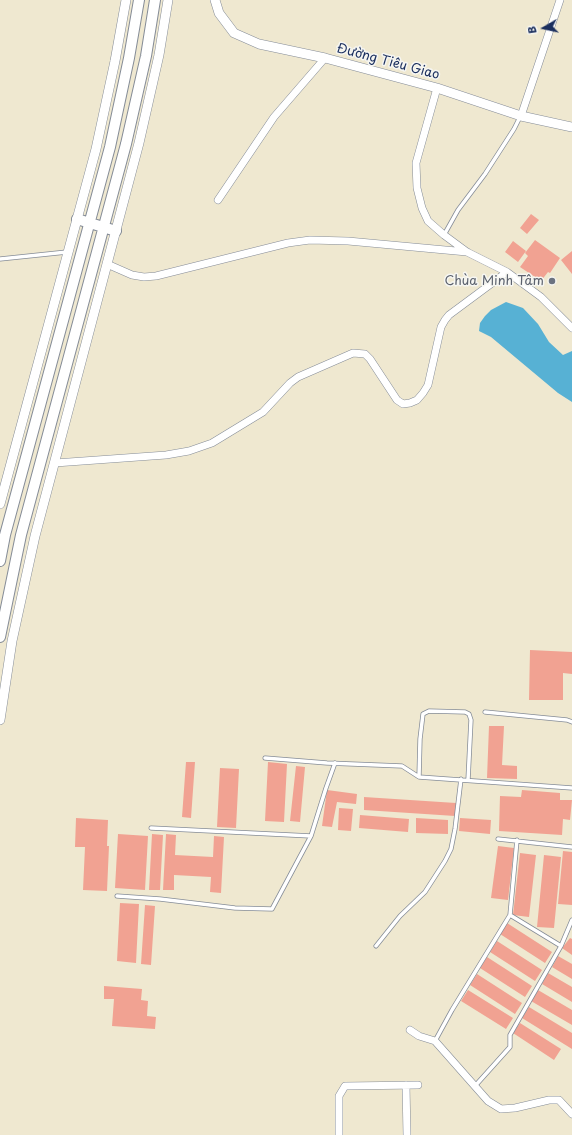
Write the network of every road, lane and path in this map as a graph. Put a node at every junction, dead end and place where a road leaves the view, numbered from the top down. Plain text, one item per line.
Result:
1 (126, 0) edge
2 (139, 0) edge
3 (155, 0) edge
4 (168, 0) edge
5 (215, 0) edge
6 (560, 0) edge
7 (325, 58) junction
8 (437, 88) junction
9 (521, 116) junction
10 (572, 127) edge
11 (218, 200) dead end
12 (77, 219) junction
13 (89, 223) junction
14 (104, 227) junction
15 (116, 231) junction
16 (444, 235) junction
17 (68, 252) junction
18 (467, 252) junction
19 (0, 259) edge
20 (107, 264) junction
21 (507, 272) junction
22 (572, 328) edge
23 (54, 463) junction
24 (0, 504) edge
25 (0, 561) edge
26 (0, 637) edge
27 (486, 712) dead end
28 (0, 720) edge
29 (572, 722) edge
30 (265, 758) dead end
31 (335, 763) junction
32 (419, 777) junction
33 (461, 780) junction
34 (468, 780) junction
35 (572, 788) edge
36 (151, 828) dead end
37 (311, 836) junction
38 (498, 839) dead end
39 (517, 840) junction
40 (572, 847) edge
41 (118, 896) dead end
42 (510, 915) junction
43 (572, 920) edge
44 (376, 946) dead end
45 (560, 946) junction
46 (410, 1030) dead end
47 (435, 1041) junction
48 (406, 1085) junction
49 (418, 1085) dead end
50 (474, 1086) junction
51 (572, 1114) edge
52 (339, 1135) edge
53 (407, 1135) edge

1 - 12 street
2 - 13 main road
3 - 14 main road
4 - 15 street
5 - 7 street, Đường Tiêu Giao
6 - 9 street
7 - 8 street, Đường Tiêu Giao
7 - 11 street
8 - 9 street, Đường Tiêu Giao
8 - 16 street
9 - 10 street, Đường Tiêu Giao
9 - 16 lane
12 - 13 main road
12 - 17 street
13 - 14 main road
13 - 25 main road
14 - 15 main road
14 - 26 main road
15 - 20 street
16 - 18 street
17 - 19 lane
17 - 24 street
18 - 20 street
18 - 21 street
20 - 23 street
21 - 22 street
21 - 23 street
23 - 28 street
27 - 29 lane
30 - 31 lane
31 - 32 lane
31 - 37 lane
32 - 33 lane
32 - 34 lane
33 - 34 lane
33 - 44 lane
34 - 35 lane
36 - 37 lane
37 - 41 lane
38 - 39 lane
39 - 40 lane
39 - 42 lane
42 - 45 lane
42 - 47 lane
43 - 45 lane
45 - 50 lane
46 - 47 street
47 - 50 street
48 - 49 street
48 - 52 street
48 - 53 street
50 - 51 street

